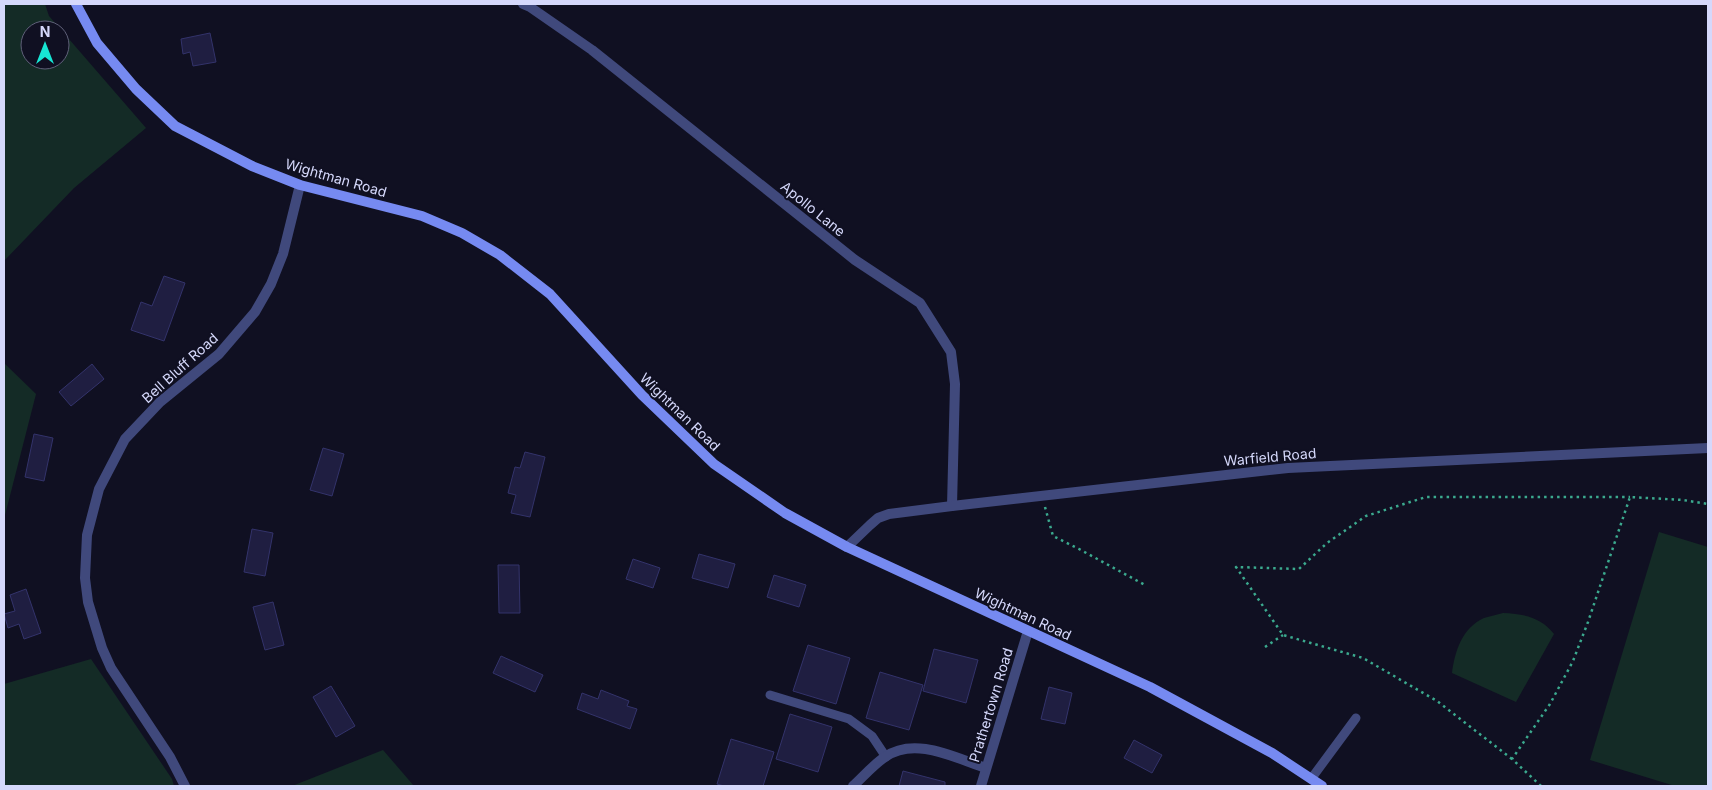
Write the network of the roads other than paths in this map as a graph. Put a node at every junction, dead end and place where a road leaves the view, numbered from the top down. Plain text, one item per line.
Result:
1 (76, 4) edge
2 (523, 4) edge
3 (300, 185) junction
4 (1708, 448) edge
5 (952, 506) junction
6 (847, 547) junction
7 (1028, 631) junction
8 (770, 695) dead end
9 (1356, 718) dead end
10 (886, 757) junction
11 (986, 768) junction
12 (1311, 779) junction
13 (185, 786) edge
14 (853, 786) edge
15 (981, 786) edge
16 (1322, 786) edge

1 - 3 main road, Wightman Road
2 - 5 street, Apollo Lane
3 - 6 main road, Wightman Road
3 - 13 street, Bell Bluff Road
4 - 5 street, Warfield Road
5 - 6 street, Warfield Road
6 - 7 main road, Wightman Road
7 - 11 street, Prathertown Road
7 - 12 main road, Wightman Road
8 - 10 lane
9 - 12 lane
10 - 11 street
10 - 14 street
11 - 15 street, Prathertown Road
12 - 16 main road, Wightman Road

